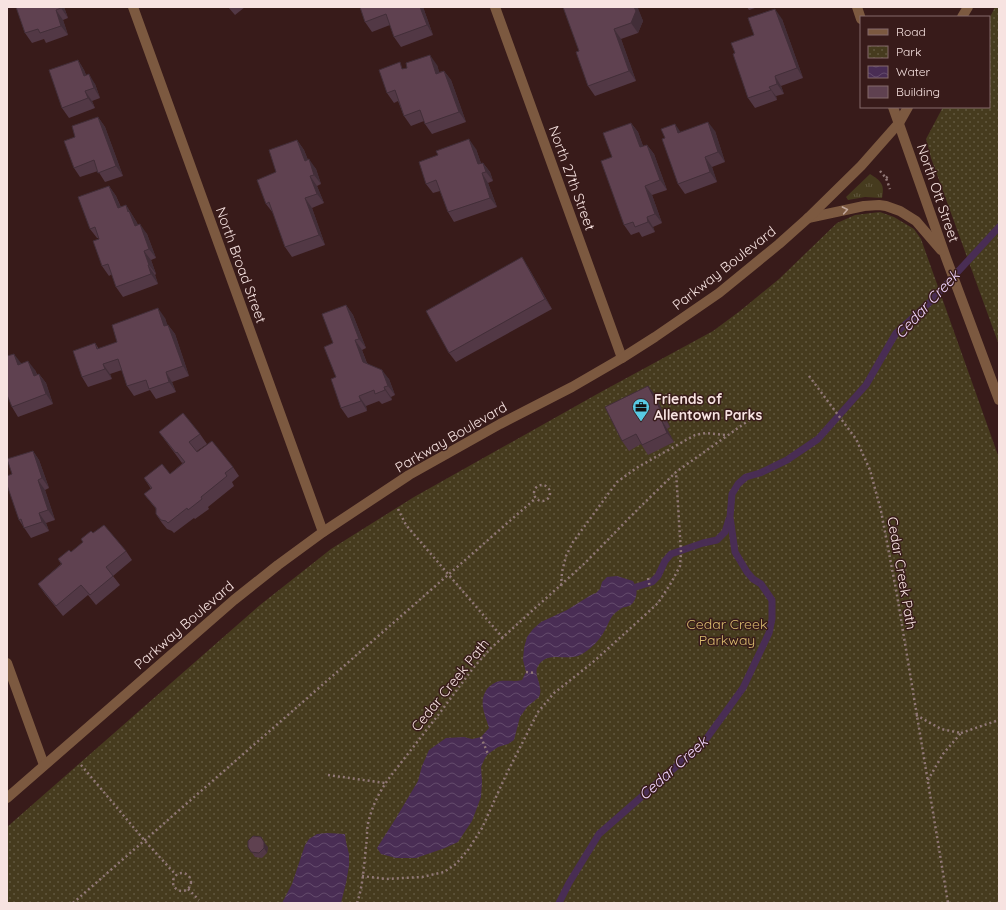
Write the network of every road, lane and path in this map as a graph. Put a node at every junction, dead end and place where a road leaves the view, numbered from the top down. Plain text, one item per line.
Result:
1 (133, 7) edge
2 (495, 7) edge
3 (968, 7) edge
4 (963, 16) edge
5 (893, 108) edge
6 (907, 108) edge
7 (899, 123) junction
8 (876, 168) dead end
9 (890, 175) dead end
10 (886, 178) junction
11 (889, 194) dead end
12 (807, 219) junction
13 (945, 255) junction
14 (622, 358) junction
15 (810, 376) dead end
16 (999, 400) edge
17 (755, 416) dead end
18 (727, 436) junction
19 (676, 472) junction
20 (536, 498) junction
21 (398, 509) dead end
22 (323, 532) junction
23 (449, 574) junction
24 (648, 578) dead end
25 (560, 586) junction
26 (650, 588) dead end
27 (503, 638) junction
28 (7, 663) edge
29 (526, 672) dead end
30 (536, 673) dead end
31 (916, 715) junction
32 (999, 720) edge
33 (961, 733) junction
34 (481, 737) dead end
35 (488, 754) dead end
36 (44, 765) junction
37 (81, 765) dead end
38 (328, 775) dead end
39 (927, 780) junction
40 (385, 783) junction
41 (7, 798) edge
42 (145, 841) junction
43 (176, 875) junction
44 (362, 876) junction
45 (188, 889) junction
46 (199, 900) dead end
47 (73, 903) edge
48 (356, 903) edge
49 (948, 903) edge

1 - 22 street, North Broad Street
2 - 14 street, North 27th Street
3 - 4 street
5 - 7 street, North Ott Street
6 - 7 street, Parkway Boulevard
7 - 12 street, Parkway Boulevard
7 - 13 street, North Ott Street
8 - 10 path
9 - 10 path
10 - 11 path
12 -> 13 street
12 - 14 street, Parkway Boulevard
13 - 16 street, North Ott Street
14 - 22 street, Parkway Boulevard
15 - 31 path, Cedar Creek Path
17 - 18 path, Cedar Creek Path
18 - 19 path, Cedar Creek Path
18 - 25 path
19 - 25 path, Cedar Creek Path
19 - 44 path
20 - 20 path
20 - 23 path
21 - 23 path
22 - 36 street, Parkway Boulevard
23 - 27 path
23 - 42 path
24 - 26 path
25 - 27 path, Cedar Creek Path
27 - 40 path, Cedar Creek Path
28 - 36 street
29 - 30 path
31 - 33 path
31 - 39 path, Cedar Creek Path
32 - 33 path
33 - 39 path
34 - 35 path
36 - 41 street, Parkway Boulevard
37 - 42 path
38 - 40 path
39 - 49 path, Cedar Creek Path
40 - 44 path, Cedar Creek Path
42 - 43 path
42 - 47 path
43 - 45 path
43 - 45 path
44 - 48 path, Cedar Creek Path
45 - 46 path

